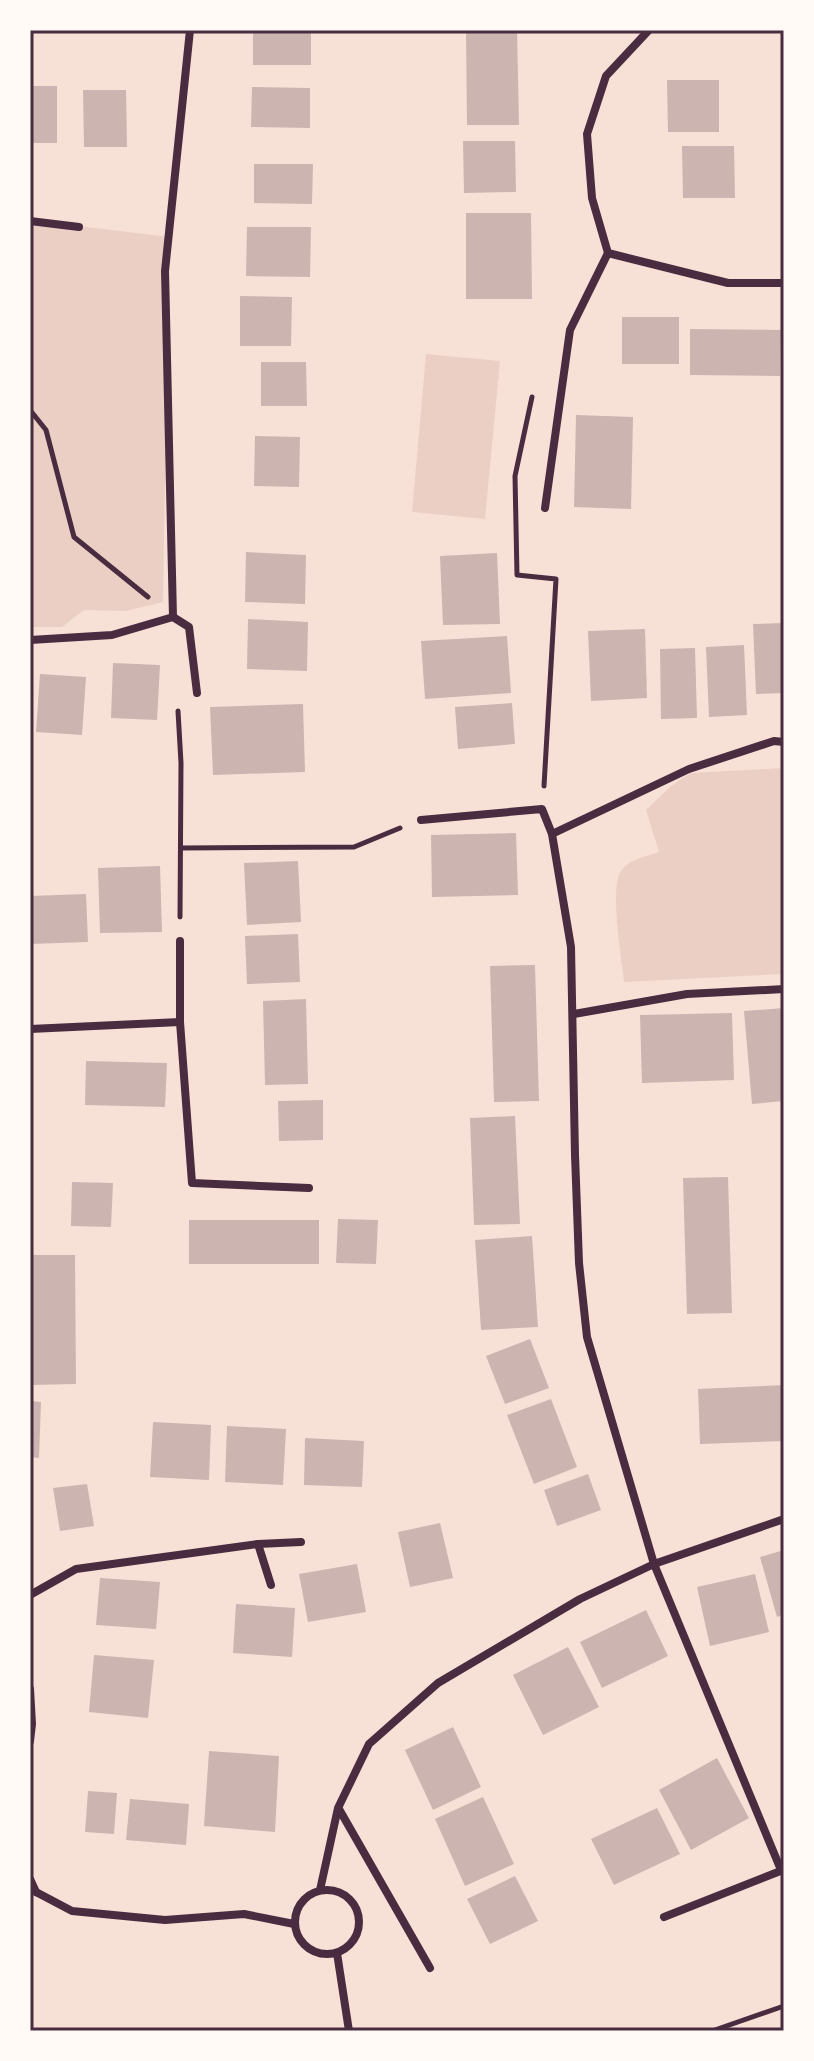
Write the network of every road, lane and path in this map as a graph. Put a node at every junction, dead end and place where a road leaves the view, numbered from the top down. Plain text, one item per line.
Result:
1 (190, 30) edge
2 (649, 30) edge
3 (30, 221) edge
4 (79, 227) dead end
5 (608, 253) junction
6 (784, 283) edge
7 (534, 387) dead end
8 (30, 410) edge
9 (545, 508) dead end
10 (173, 617) junction
11 (30, 640) edge
12 (197, 693) dead end
13 (178, 704) dead end
14 (784, 742) edge
15 (542, 809) junction
16 (421, 820) joint
17 (552, 834) junction
18 (181, 848) junction
19 (180, 941) joint
20 (784, 989) edge
21 (574, 1014) junction
22 (180, 1022) junction
23 (30, 1029) edge
24 (309, 1188) dead end
25 (784, 1519) edge
26 (301, 1542) dead end
27 (258, 1544) junction
28 (654, 1564) junction
29 (271, 1585) dead end
30 (30, 1595) edge
31 (30, 1689) edge
32 (30, 1741) edge
33 (338, 1808) junction
34 (782, 1870) edge
35 (30, 1879) edge
36 (320, 1890) junction
37 (33, 1894) edge
38 (664, 1917) dead end
39 (294, 1924) junction
40 (337, 1953) junction
41 (430, 1968) dead end
42 (784, 2006) edge
43 (349, 2031) edge
44 (712, 2031) edge

1 - 10 street
2 - 5 street
3 - 4 street
5 - 6 street
5 - 9 street
7 - 15 path
8 - 10 path
10 - 11 street
10 - 12 street
13 - 18 path
14 - 17 street
15 - 16 street
15 - 17 street
16 - 18 path
17 - 21 street
18 - 19 path
19 - 22 street
20 - 21 street
21 - 28 street
22 - 23 street
22 - 24 street
25 - 28 street
26 - 27 street
27 - 29 street
27 - 30 street
28 - 33 street
28 - 34 street
31 - 32 street
33 - 36 street
33 - 41 street
34 - 38 street
35 - 37 street
36 - 39 street
36 - 40 street
37 - 39 street
39 - 40 street
40 - 43 street
42 - 44 path

